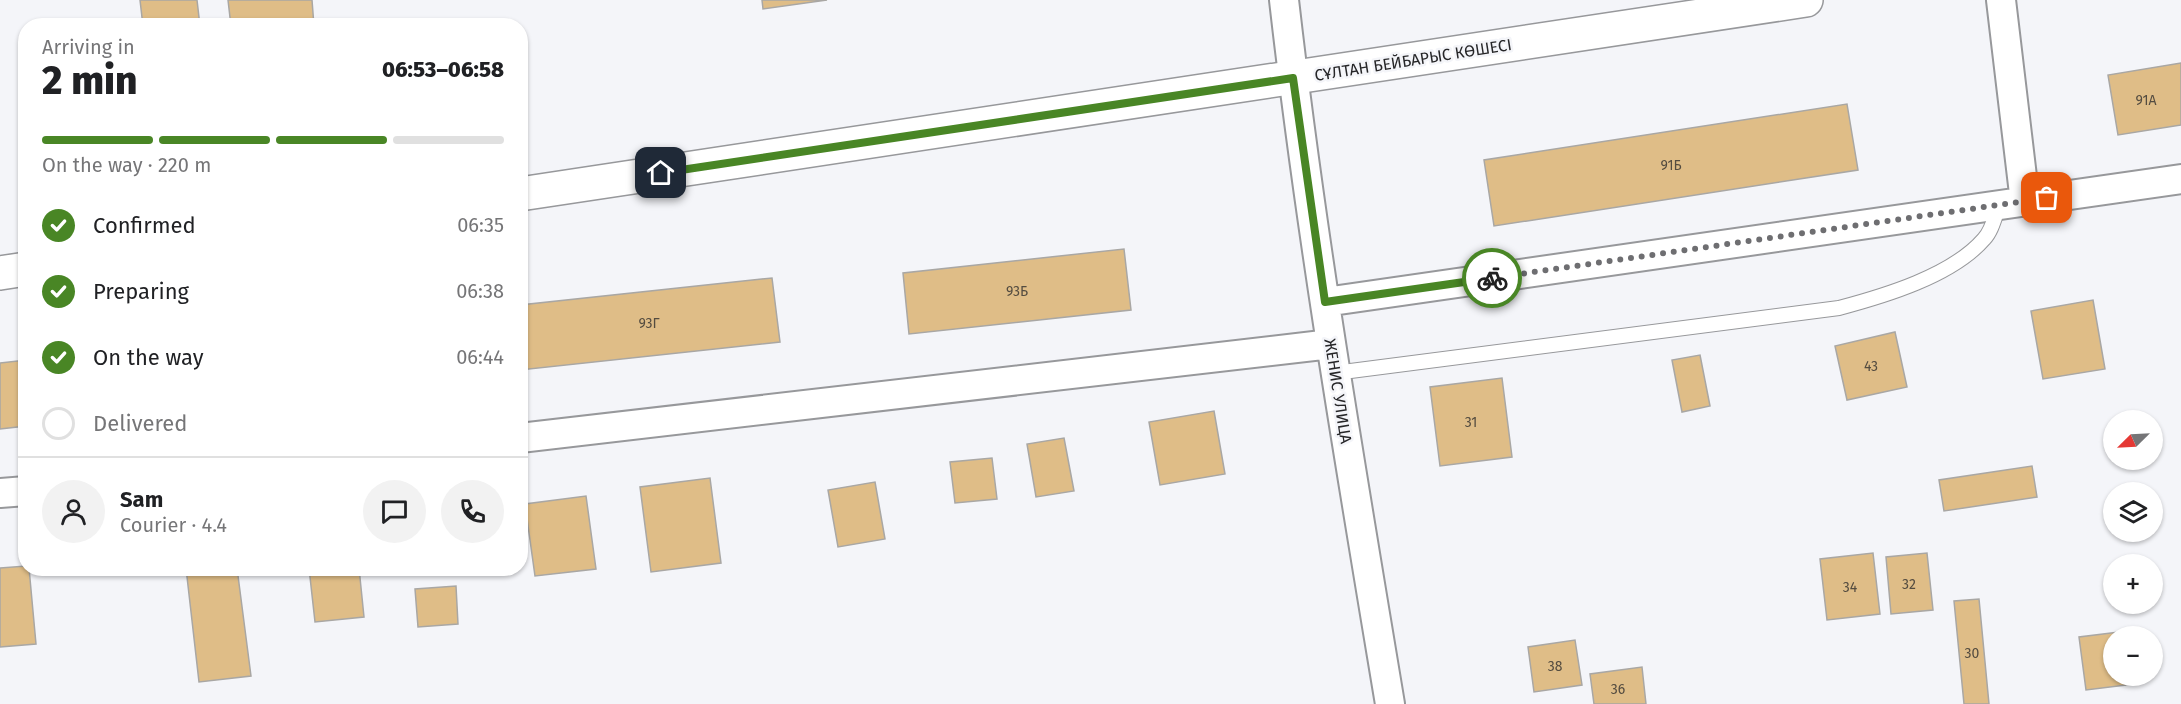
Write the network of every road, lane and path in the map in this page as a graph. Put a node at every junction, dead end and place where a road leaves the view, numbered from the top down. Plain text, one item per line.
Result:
1 (1284, 0) edge
2 (1804, 0) edge
3 (2001, 0) edge
4 (1293, 78) junction
5 (2181, 179) edge
6 (528, 194) edge
7 (2012, 204) junction
8 (18, 270) edge
9 (0, 273) edge
10 (1325, 302) junction
11 (1331, 344) junction
12 (1335, 373) junction
13 (528, 437) edge
14 (18, 492) edge
15 (0, 493) edge
16 (1390, 704) edge

1 - 4 street, ЖЕНИС УЛИЦА
2 - 4 main road, СҰЛТАН БЕЙБАРЫС КӨШЕСІ
3 - 7 street
4 - 6 main road, СҰЛТАН БЕЙБАРЫС КӨШЕСІ
4 - 10 street, ЖЕНИС УЛИЦА
5 - 7 street
7 - 10 street
7 - 12 lane
8 - 9 main road
10 - 11 street, ЖЕНИС УЛИЦА
11 - 12 street, ЖЕНИС УЛИЦА
11 - 13 street
12 - 16 street, ЖЕНИС УЛИЦА
14 - 15 street

